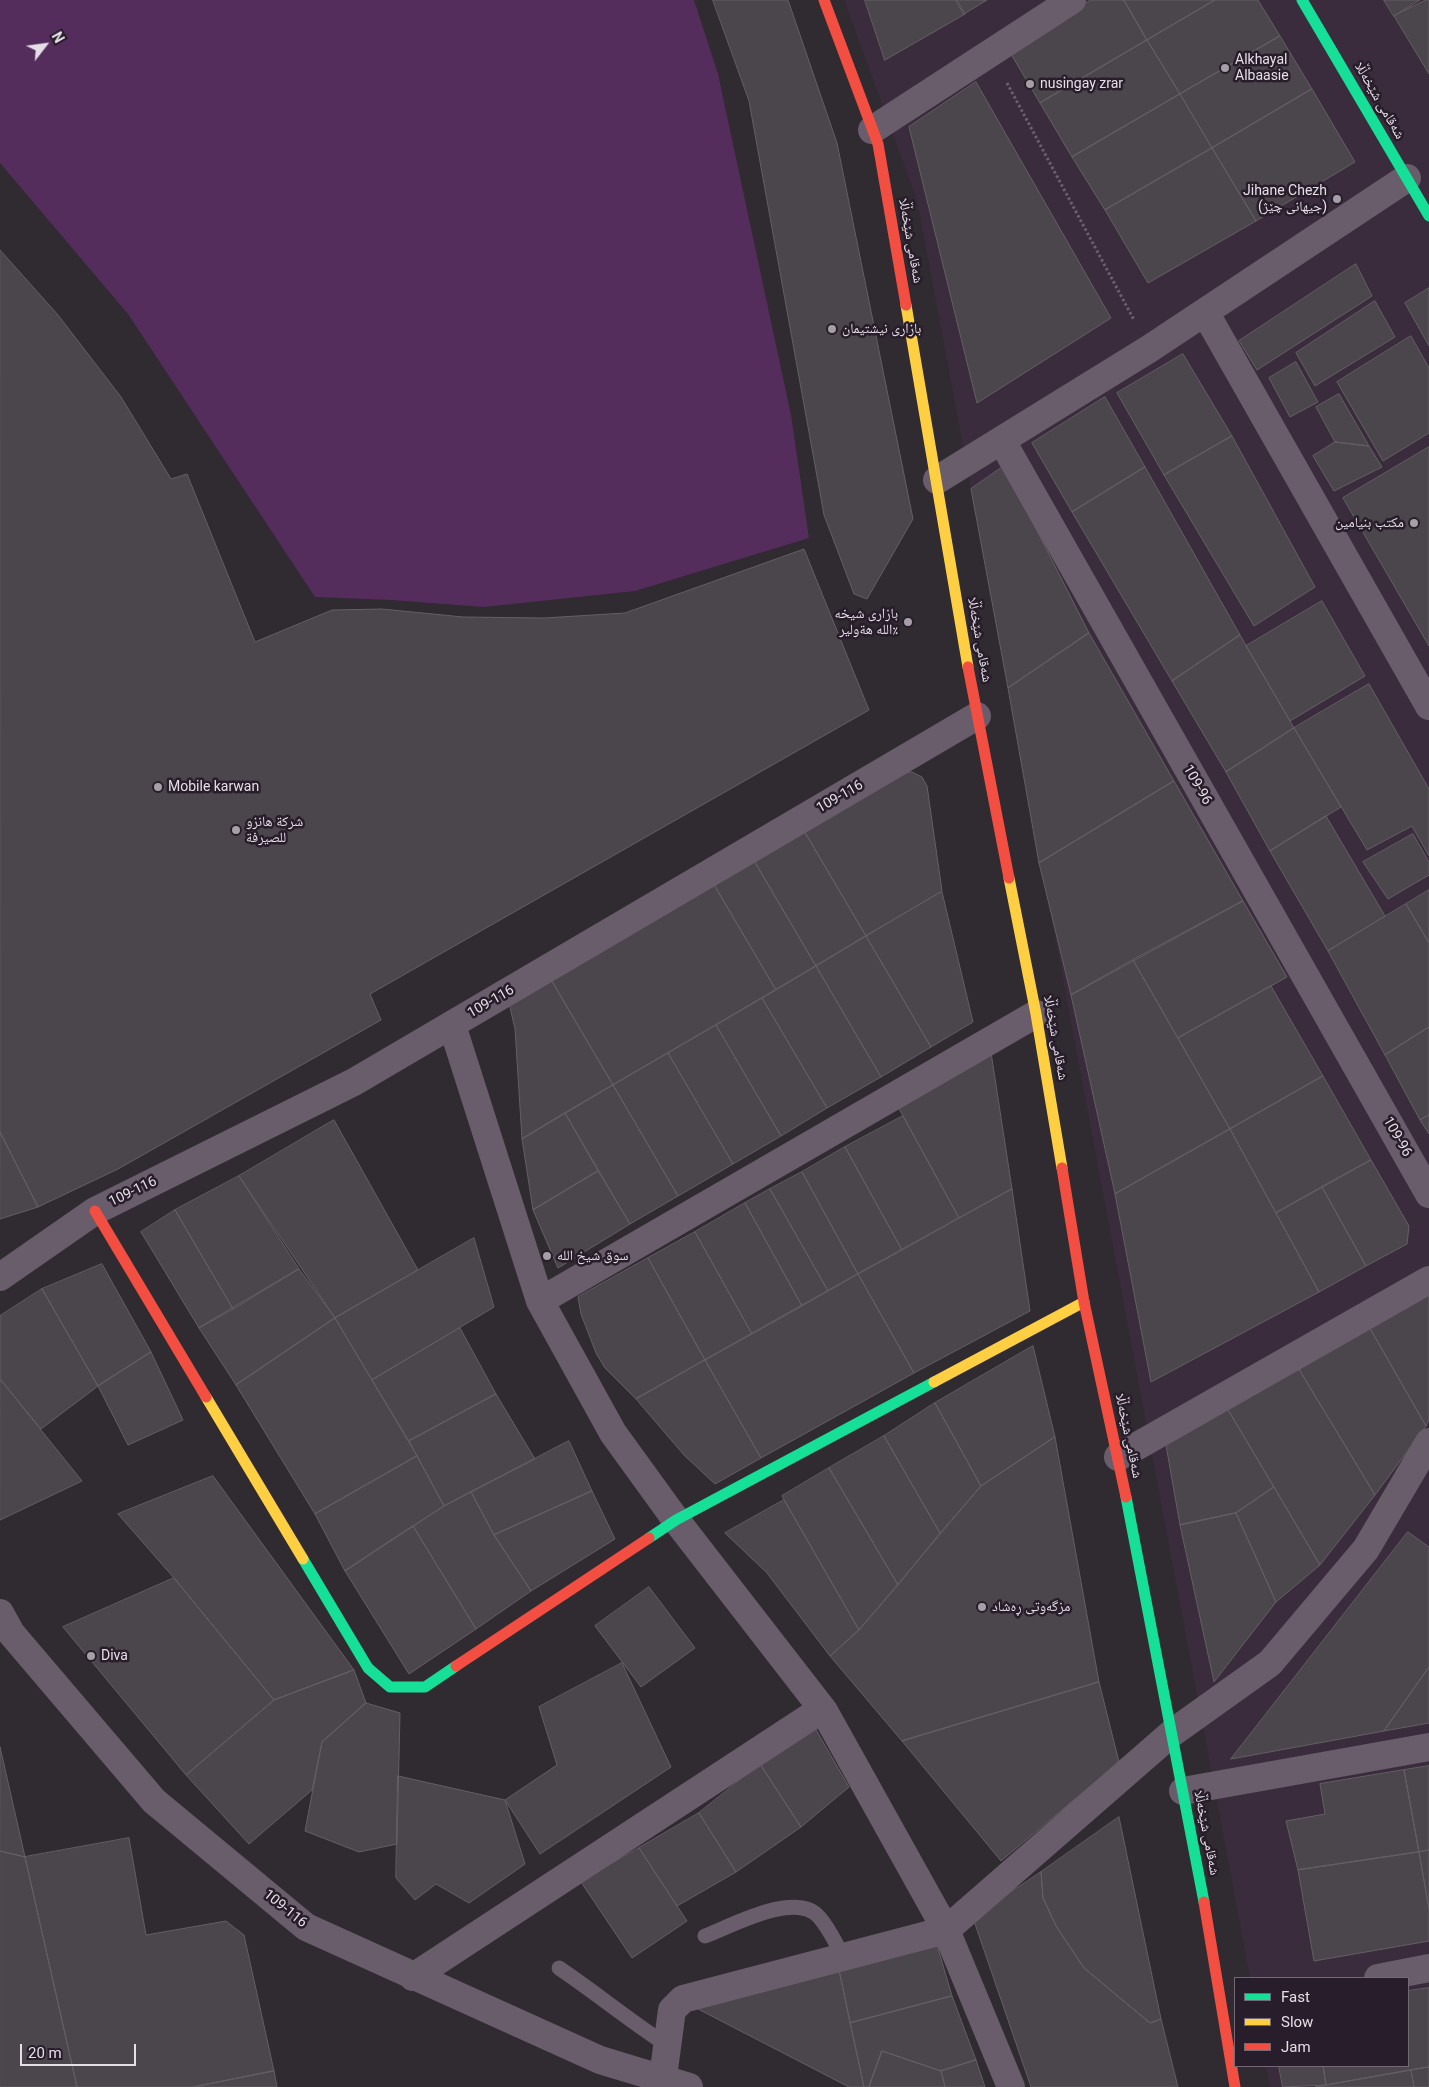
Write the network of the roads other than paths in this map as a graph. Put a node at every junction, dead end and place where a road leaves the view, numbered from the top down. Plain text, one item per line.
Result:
1 (824, 0) edge
2 (1072, 0) edge
3 (1302, 0) edge
4 (872, 130) junction
5 (1407, 178) junction
6 (1429, 216) edge
7 (1205, 312) junction
8 (1002, 442) junction
9 (937, 480) junction
10 (1429, 706) edge
11 (977, 716) junction
12 (1036, 1014) junction
13 (452, 1025) junction
14 (1429, 1194) edge
15 (95, 1211) junction
16 (0, 1278) edge
17 (1429, 1280) edge
18 (540, 1301) junction
19 (1084, 1302) junction
20 (1429, 1442) edge
21 (1118, 1457) junction
22 (676, 1520) junction
23 (0, 1613) edge
24 (824, 1712) junction
25 (1172, 1733) junction
26 (1429, 1747) edge
27 (1183, 1790) junction
28 (946, 1930) junction
29 (705, 1936) dead end
30 (843, 1956) junction
31 (559, 1968) dead end
32 (1429, 1968) edge
33 (413, 1977) junction
34 (1383, 1977) edge
35 (1229, 2006) edge
36 (667, 2045) junction
37 (663, 2078) junction
38 (689, 2087) edge
39 (1011, 2087) edge
40 (1235, 2087) edge

1 - 4 street, شەقامی شێخەڵڵا
2 - 4 street
3 - 5 street, شەقامی شێخەڵڵا
4 - 9 street, شەقامی شێخەڵڵا
5 - 6 street, شەقامی شێخەڵڵا
5 - 7 street
7 - 8 street
7 - 10 street
8 - 9 street
8 - 14 street, 109-96
9 - 11 street, شەقامی شێخەڵڵا
11 - 12 street, شەقامی شێخەڵڵا
11 - 13 street, 109-116
12 - 18 street
12 - 19 street, شەقامی شێخەڵڵا
13 - 15 street, 109-116
13 - 18 street
15 - 16 street, 109-116
15 - 22 street
17 - 21 street
18 - 22 street
19 - 21 street, شەقامی شێخەڵڵا
19 - 22 street
20 - 25 street
21 - 25 street, شەقامی شێخەڵڵا
22 - 24 street
23 - 33 street, 109-116
24 - 28 street
24 - 33 street
25 - 27 street, شەقامی شێخەڵڵا
25 - 28 street
26 - 27 street
27 - 35 street, شەقامی شێخەڵڵا
28 - 30 street
28 - 39 street
29 - 30 lane
30 - 36 street
31 - 36 lane
32 - 34 street
33 - 37 street, 109-116
35 - 40 street, شەقامی شێخەڵڵا
36 - 37 street
37 - 38 street, 109-116

